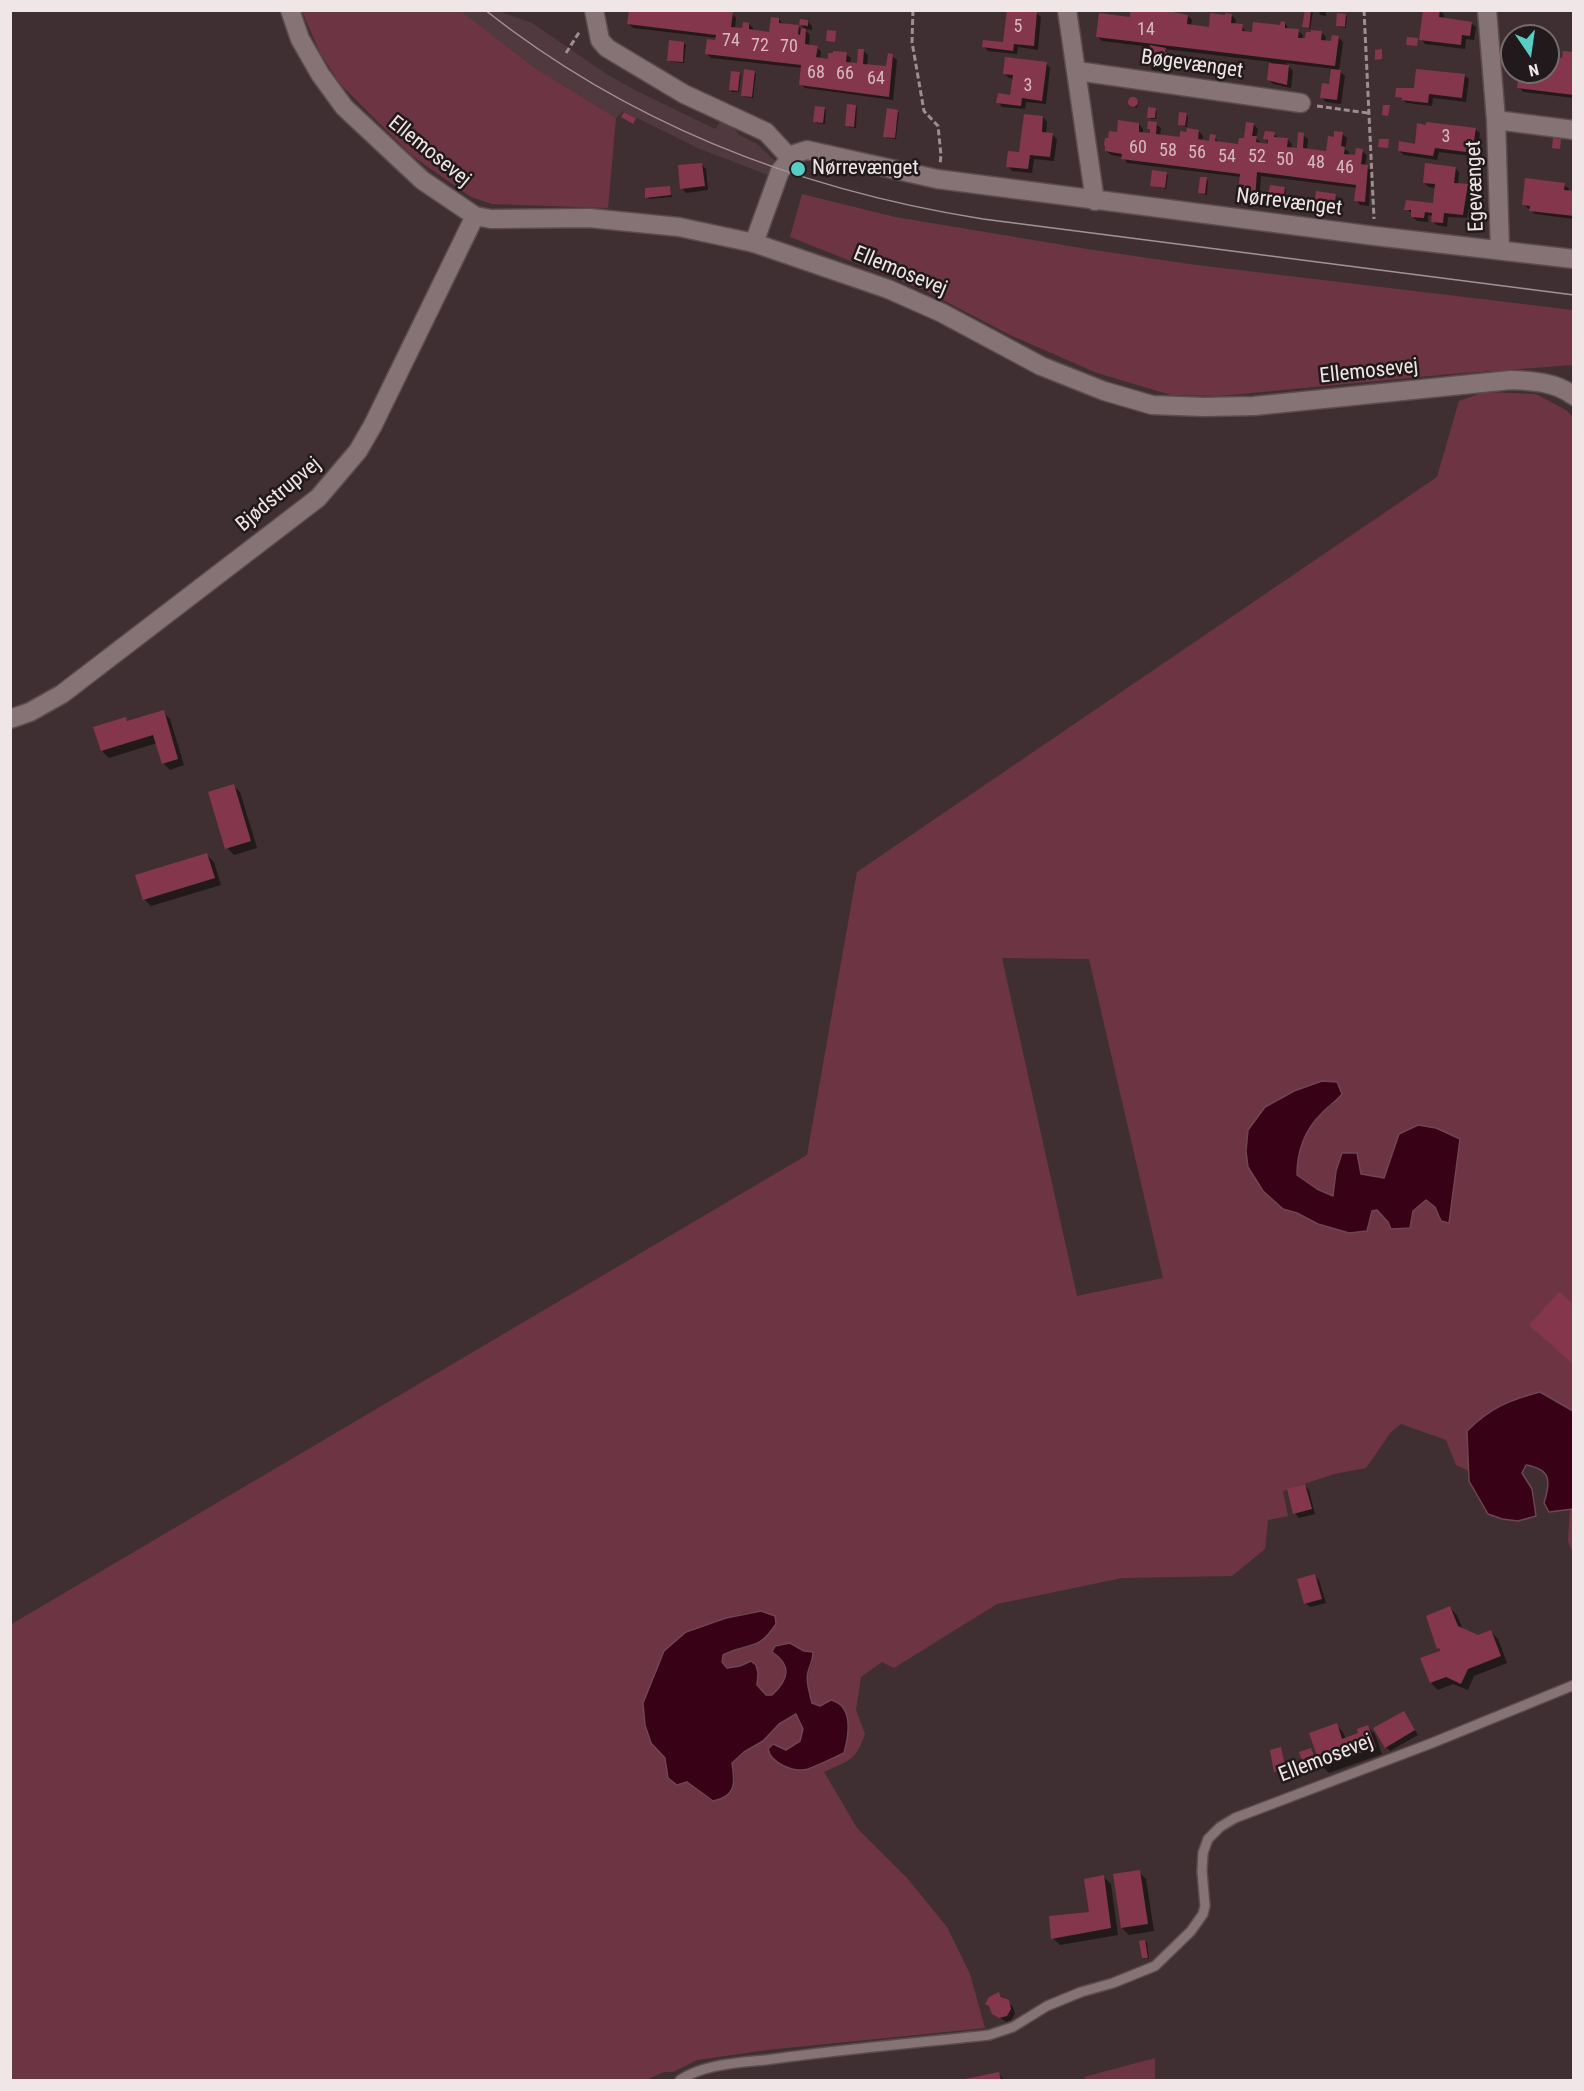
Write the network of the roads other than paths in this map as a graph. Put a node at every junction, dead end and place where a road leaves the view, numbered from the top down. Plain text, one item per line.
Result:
1 (290, 10) edge
2 (594, 10) edge
3 (1067, 10) edge
4 (1486, 10) edge
5 (1077, 71) junction
6 (1301, 104) road end
7 (1496, 120) junction
8 (1574, 130) edge
9 (789, 158) junction
10 (1095, 201) junction
11 (475, 216) junction
12 (754, 243) junction
13 (1500, 250) junction
14 (1574, 259) edge
15 (1574, 396) edge
16 (10, 719) edge
17 (1574, 1685) edge
18 (680, 2080) edge

1 - 11 street, Ellemosevej
2 - 9 street
3 - 5 street
4 - 7 street, Egevænget
5 - 6 street, Bøgevænget
5 - 10 street
7 - 8 street, Egevænget
7 - 13 street, Egevænget
9 - 10 street, Nørrevænget
9 - 12 street
10 - 13 street, Nørrevænget
11 - 12 street, Ellemosevej
11 - 16 street, Bjødstrupvej
12 - 15 street, Ellemosevej
13 - 14 street, Nørrevænget
17 - 18 lane, Ellemosevej

